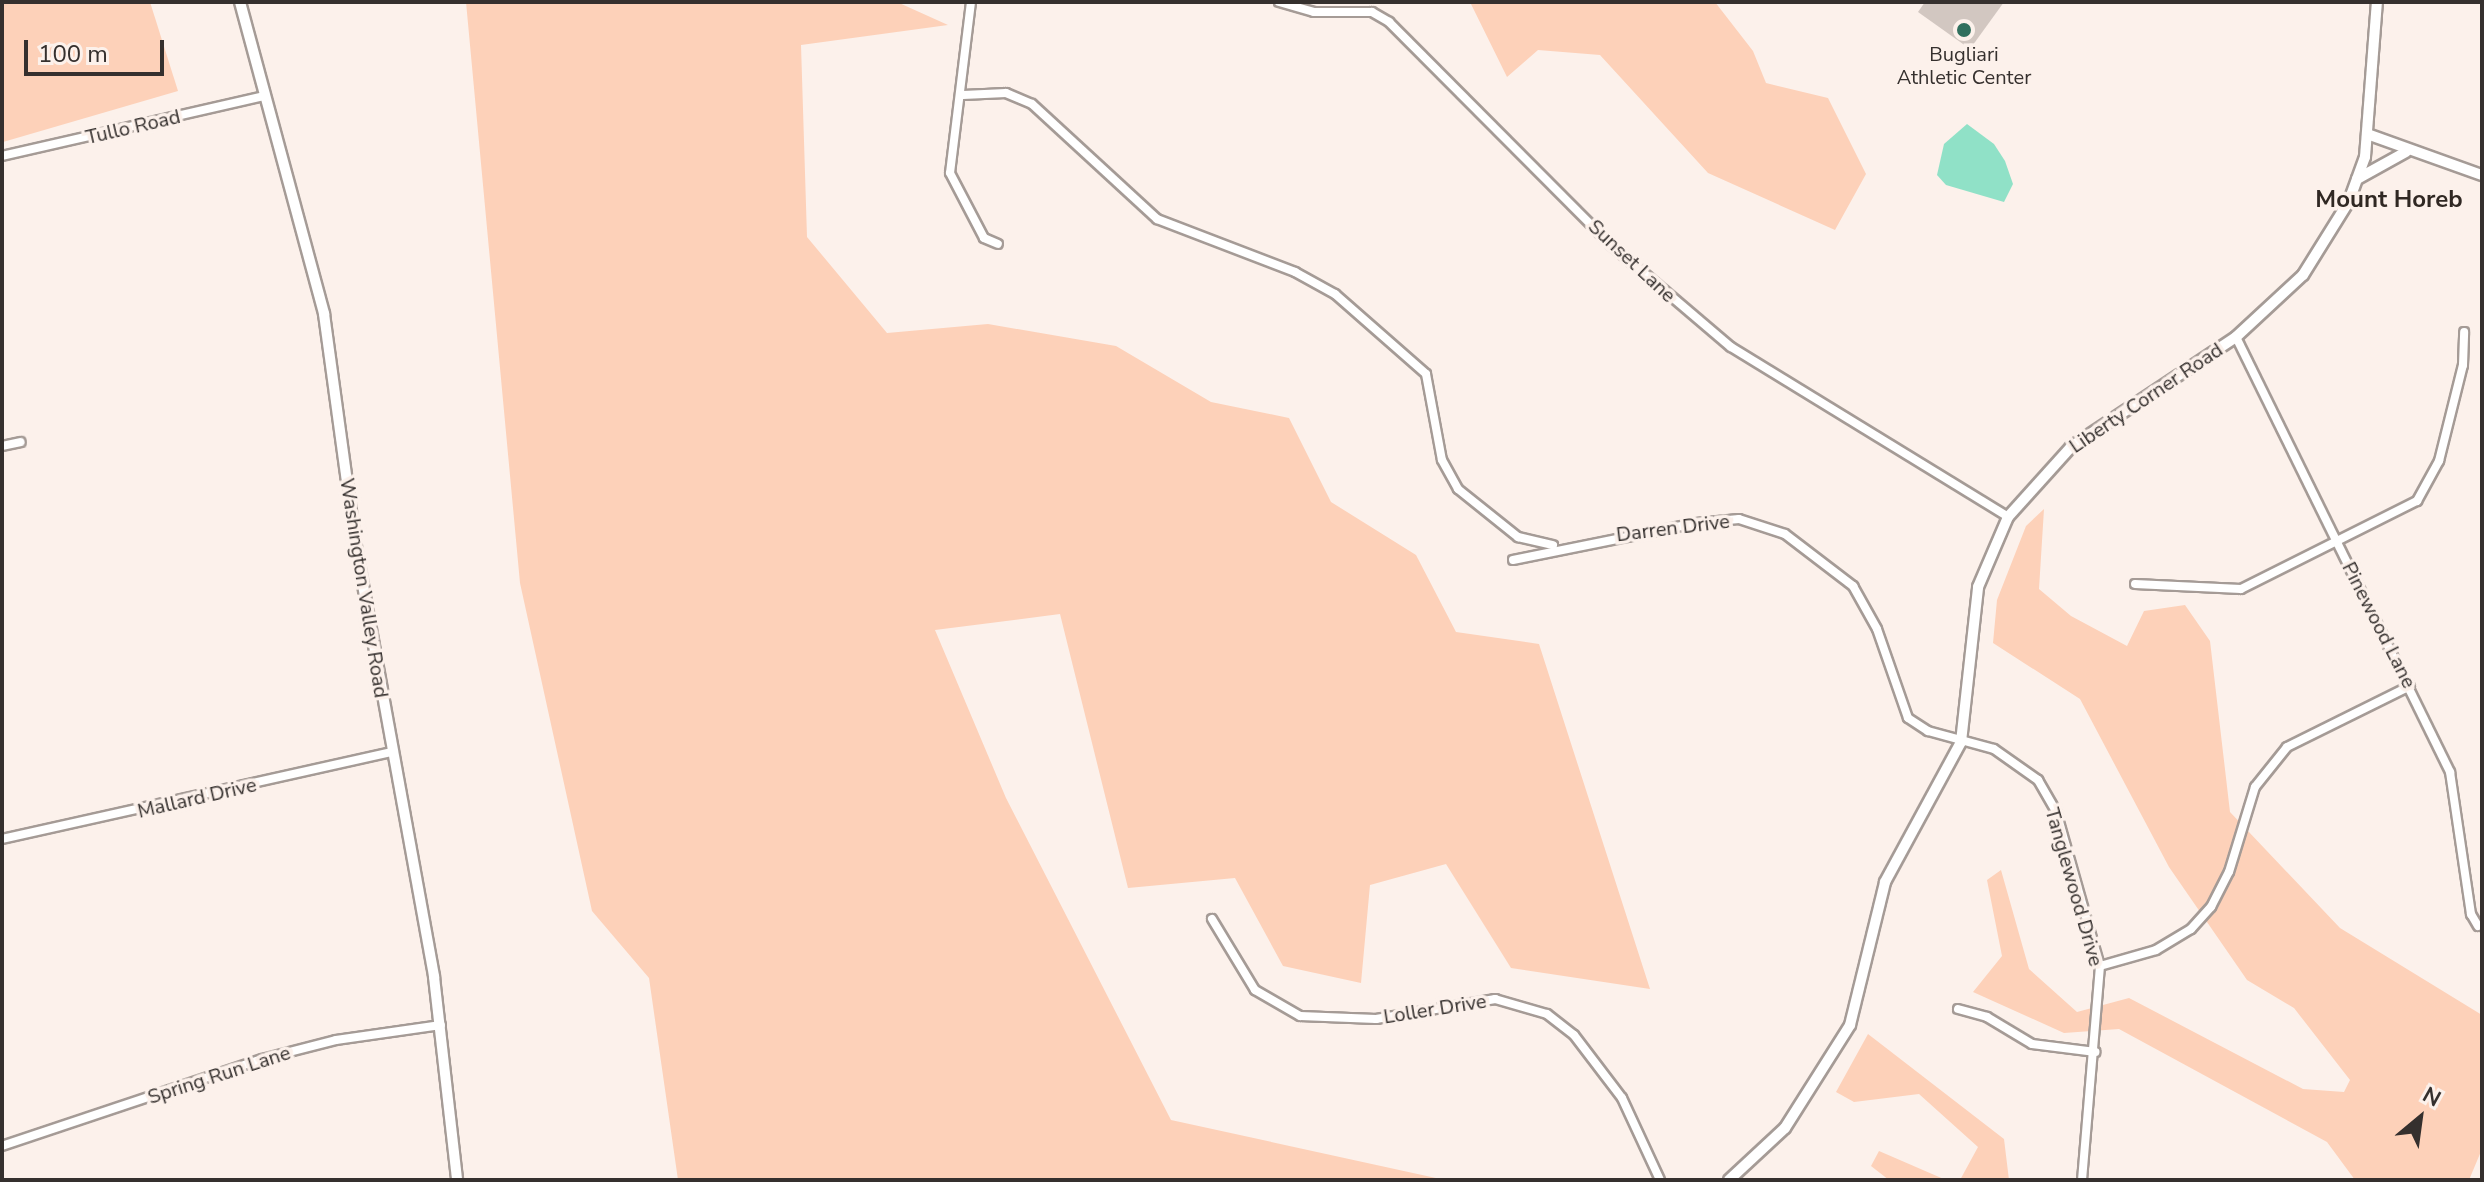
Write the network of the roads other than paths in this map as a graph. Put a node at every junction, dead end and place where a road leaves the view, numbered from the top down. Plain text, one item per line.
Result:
1 (240, 2) edge
2 (971, 2) edge
3 (1279, 2) edge
4 (2377, 2) edge
5 (963, 95) junction
6 (265, 96) junction
7 (2370, 135) junction
8 (2406, 152) junction
9 (2, 156) edge
10 (2482, 175) edge
11 (2357, 179) junction
12 (998, 244) dead end
13 (2464, 332) dead end
14 (2236, 337) junction
15 (21, 442) dead end
16 (2, 446) edge
17 (2008, 517) junction
18 (2337, 544) junction
19 (1558, 547) junction
20 (1513, 560) dead end
21 (2135, 584) dead end
22 (2410, 686) junction
23 (1961, 742) junction
24 (390, 752) junction
25 (2, 839) edge
26 (1212, 919) dead end
27 (2478, 926) dead end
28 (2100, 966) junction
29 (1958, 1009) dead end
30 (441, 1025) junction
31 (2095, 1052) junction
32 (2, 1146) edge
33 (457, 1180) edge
34 (1660, 1180) edge
35 (1729, 1180) edge
36 (2082, 1180) edge

1 - 6 street, Washington Valley Road
2 - 5 street
3 - 17 street, Sunset Lane
4 - 7 street, Liberty Corner Road
5 - 12 street
5 - 19 street
6 - 9 street, Tullo Road
6 - 24 street, Washington Valley Road
7 - 8 street
7 - 11 street, Liberty Corner Road
8 - 10 street
8 - 11 street
11 - 14 street, Liberty Corner Road
13 - 18 street
14 - 17 street, Liberty Corner Road
14 - 18 street, Pinewood Lane
15 - 16 street
17 - 23 street, Liberty Corner Road
18 - 21 street
18 - 22 street, Pinewood Lane
19 - 20 street, Darren Drive
19 - 23 street, Darren Drive
22 - 27 street, Pinewood Lane
22 - 28 street
23 - 28 street, Tanglewood Drive
23 - 35 street, Liberty Corner Road
24 - 25 street, Mallard Drive
24 - 30 street, Washington Valley Road
26 - 34 street, Loller Drive
28 - 31 street, Tanglewood Drive
29 - 31 street
30 - 32 street, Spring Run Lane
30 - 33 street, Washington Valley Road
31 - 36 street, Tanglewood Drive

